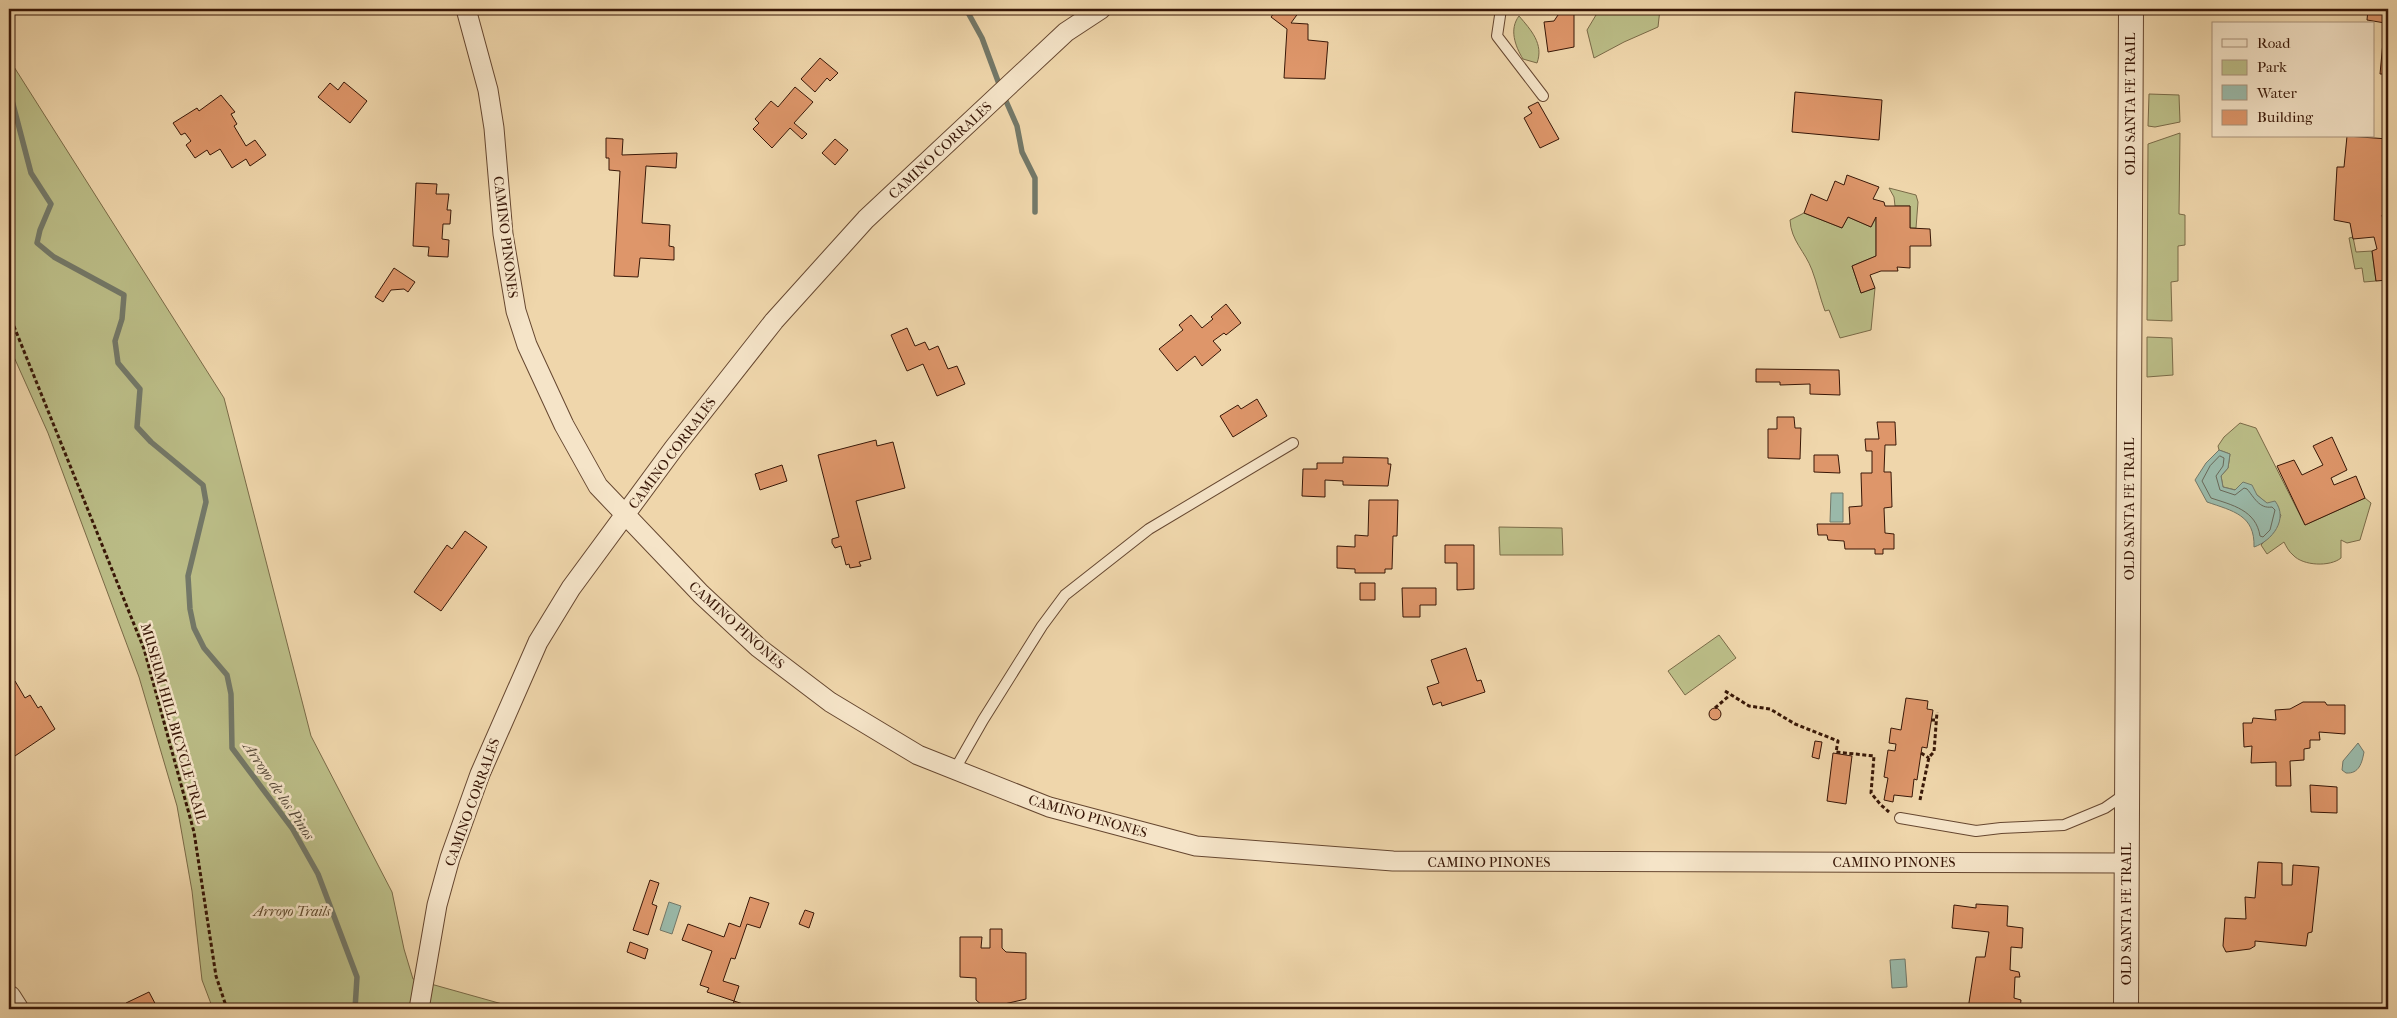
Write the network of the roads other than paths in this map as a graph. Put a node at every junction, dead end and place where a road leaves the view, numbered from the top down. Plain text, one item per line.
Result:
1 (466, 9) edge
2 (1101, 9) edge
3 (1501, 9) edge
4 (2131, 9) edge
5 (1543, 96) dead end
6 (1293, 443) dead end
7 (624, 515) junction
8 (954, 771) junction
9 (2128, 792) junction
10 (1900, 818) dead end
11 (2126, 863) junction
12 (9, 998) edge
13 (16, 1009) edge
14 (419, 1009) edge
15 (2126, 1009) edge

1 - 7 street, CAMINO PINONES
2 - 7 street, CAMINO CORRALES
3 - 5 lane
4 - 9 street, OLD SANTA FE TRAIL
6 - 8 lane
7 - 8 street, CAMINO PINONES
7 - 14 street, CAMINO CORRALES
8 - 11 street, CAMINO PINONES
9 - 10 lane
9 - 11 street, OLD SANTA FE TRAIL
11 - 15 street, OLD SANTA FE TRAIL
12 - 13 street

